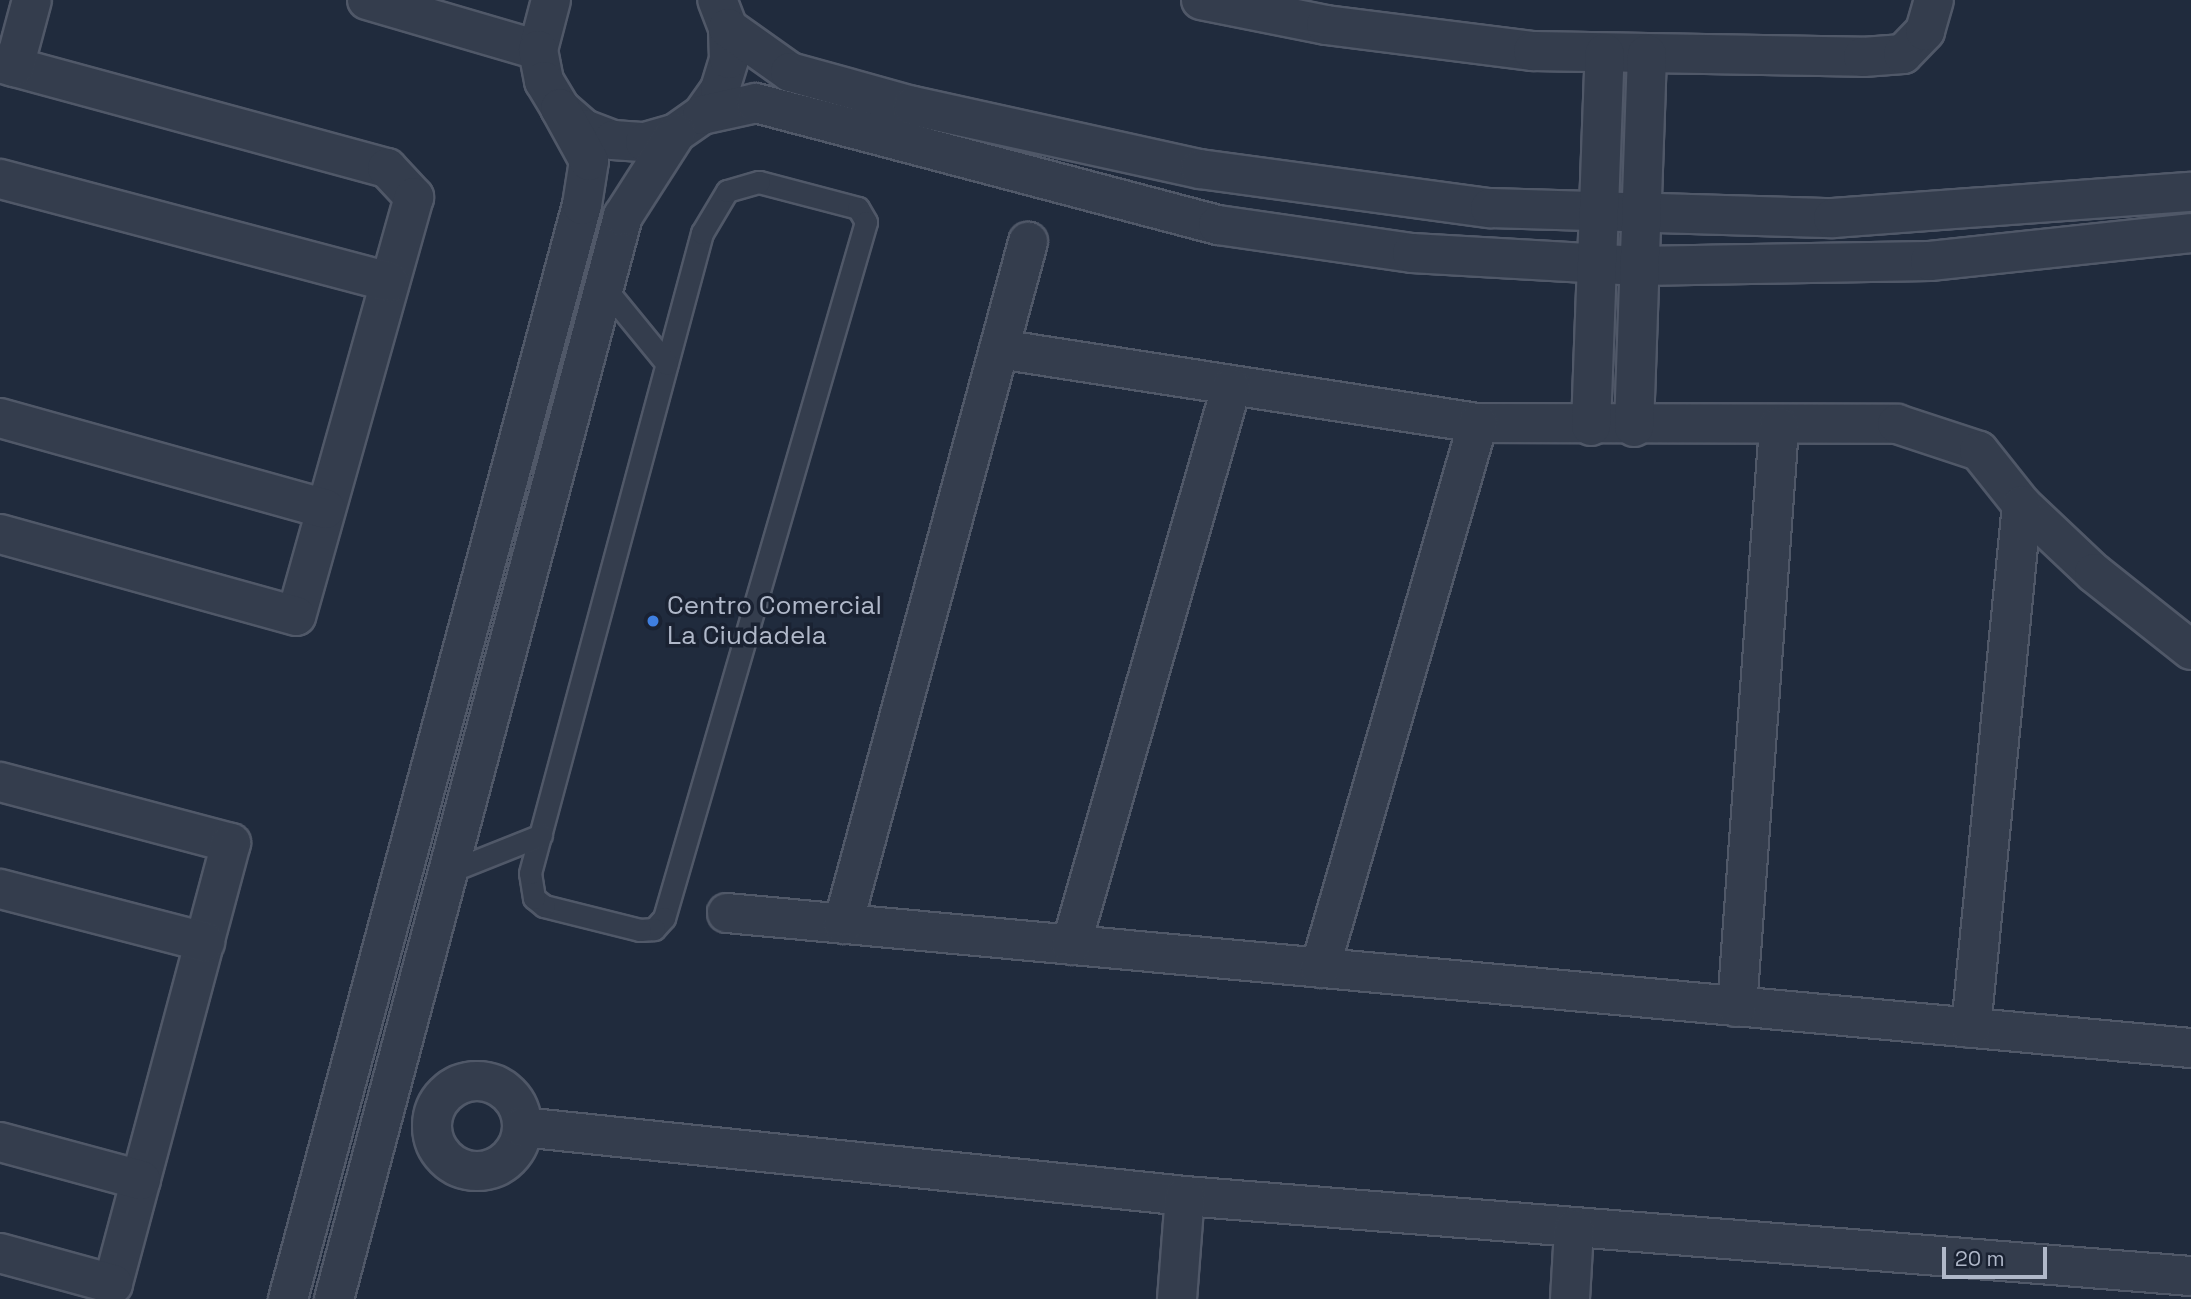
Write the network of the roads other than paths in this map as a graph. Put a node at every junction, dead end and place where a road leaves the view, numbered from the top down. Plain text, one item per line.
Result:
1 (32, 0) edge
2 (367, 0) edge
3 (551, 0) edge
4 (1201, 0) edge
5 (1934, 0) edge
6 (722, 14) edge
7 (1369, 15) edge
8 (538, 50) junction
9 (1605, 53) junction
10 (1647, 54) junction
11 (7, 65) edge
12 (560, 108) junction
13 (689, 124) junction
14 (0, 178) edge
15 (2191, 192) edge
16 (1599, 211) junction
17 (1642, 211) junction
18 (2191, 233) edge
19 (1028, 242) dead end
20 (1594, 263) junction
21 (1640, 264) junction
22 (390, 282) junction
23 (604, 287) junction
24 (999, 349) junction
25 (667, 364) junction
26 (1231, 388) junction
27 (0, 418) edge
28 (1478, 423) junction
29 (1591, 426) junction
30 (1634, 427) junction
31 (1779, 427) junction
32 (2022, 505) junction
33 (326, 509) junction
34 (0, 534) edge
35 (2191, 650) edge
36 (0, 782) edge
37 (541, 835) junction
38 (448, 872) junction
39 (0, 889) edge
40 (727, 913) dead end
41 (843, 924) junction
42 (205, 942) junction
43 (1071, 945) junction
44 (1320, 968) junction
45 (1737, 1007) junction
46 (1971, 1028) junction
47 (2191, 1048) edge
48 (522, 1127) dead end
49 (0, 1142) edge
50 (141, 1180) junction
51 (1185, 1196) junction
52 (1574, 1229) junction
53 (0, 1253) edge
54 (2191, 1276) edge
55 (288, 1299) edge
56 (334, 1299) edge
57 (1177, 1299) edge
58 (1570, 1299) edge

1 - 11 street
2 - 8 street
3 - 8 street
4 - 7 street
5 - 10 street
6 - 13 street
6 - 16 street
7 - 9 street
8 - 12 street
9 - 10 street
9 - 16 street
10 - 17 street
11 - 22 street
12 - 13 street
12 - 55 street
13 - 20 street
13 - 23 street
14 - 22 street
15 - 17 street
16 - 17 street
16 - 20 street
17 - 21 street
18 - 21 street
19 - 24 street
20 - 21 street
20 - 29 street
21 - 30 street
22 - 33 street
23 - 25 lane
23 - 38 street
24 - 26 street
24 - 41 street
25 - 37 lane
25 - 37 lane
26 - 28 street
26 - 43 street
27 - 33 street
28 - 29 street
28 - 44 street
29 - 30 street
30 - 31 street
31 - 32 street
31 - 45 street
32 - 35 street
32 - 46 street
33 - 34 street
36 - 42 street
37 - 38 lane
38 - 56 street
39 - 42 street
40 - 41 street
41 - 43 street
42 - 50 street
43 - 44 street
44 - 45 street
45 - 46 street
46 - 47 street
48 - 51 street
49 - 50 street
50 - 53 street
51 - 52 street
51 - 57 street
52 - 54 street
52 - 58 street

